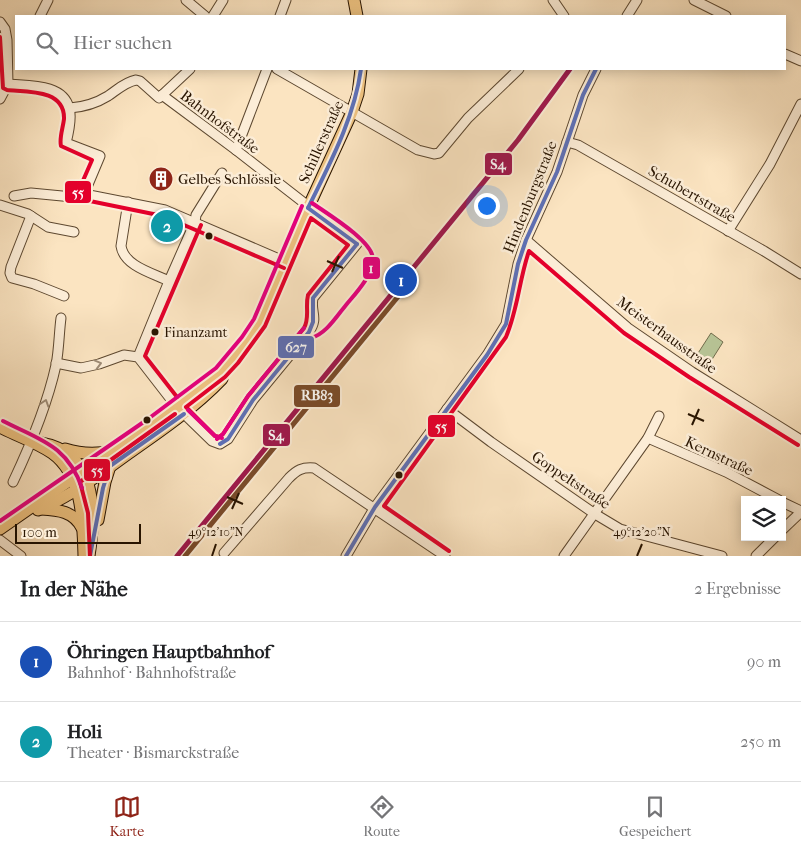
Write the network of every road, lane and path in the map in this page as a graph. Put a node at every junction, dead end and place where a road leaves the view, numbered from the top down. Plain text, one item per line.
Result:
1 (48, 0) edge
2 (186, 0) edge
3 (223, 0) edge
4 (286, 0) edge
5 (354, 0) edge
6 (552, 0) edge
7 (637, 0) edge
8 (694, 0) edge
9 (40, 15) edge
10 (204, 15) edge
11 (213, 15) edge
12 (280, 15) edge
13 (357, 15) edge
14 (563, 15) edge
15 (628, 15) edge
16 (724, 15) edge
17 (0, 22) edge
18 (786, 54) edge
19 (801, 61) edge
20 (189, 70) edge
21 (267, 70) edge
22 (279, 70) edge
23 (361, 70) edge
24 (518, 70) edge
25 (596, 70) edge
26 (8, 84) junction
27 (160, 97) junction
28 (0, 99) edge
29 (801, 104) edge
30 (70, 108) junction
31 (352, 112) junction
32 (567, 142) junction
33 (236, 150) junction
34 (222, 173) dead end
35 (14, 196) dead end
36 (83, 196) junction
37 (128, 202) junction
38 (0, 205) edge
39 (308, 208) junction
40 (31, 216) junction
41 (195, 222) junction
42 (728, 231) junction
43 (74, 232) dead end
44 (526, 240) junction
45 (286, 262) junction
46 (801, 274) edge
47 (169, 281) junction
48 (64, 296) dead end
49 (61, 318) dead end
50 (138, 357) junction
51 (56, 363) junction
52 (447, 409) junction
53 (180, 410) junction
54 (659, 416) dead end
55 (0, 427) edge
56 (648, 438) junction
57 (801, 440) edge
58 (32, 442) junction
59 (57, 447) junction
60 (115, 450) junction
61 (110, 466) junction
62 (86, 477) junction
63 (13, 482) dead end
64 (75, 484) junction
65 (771, 496) edge
66 (786, 504) edge
67 (375, 507) junction
68 (39, 509) junction
69 (27, 512) junction
70 (801, 512) edge
71 (595, 514) junction
72 (786, 526) edge
73 (82, 528) junction
74 (0, 529) edge
75 (0, 540) edge
76 (771, 541) edge
77 (224, 552) dead end
78 (21, 556) edge
79 (84, 556) edge
80 (90, 556) edge
81 (346, 556) edge
82 (445, 556) edge
83 (564, 556) edge
84 (722, 556) edge
85 (756, 556) edge

1 - 9 street
2 - 10 street
3 - 11 street
4 - 12 street
5 - 13 main road
6 - 14 street
7 - 15 street
8 - 16 street
17 - 26 street
18 - 19 street
20 - 27 street
21 - 33 street
22 - 31 street
23 - 31 main road, Schillerstraße
24 - 31 street
25 - 32 street, Hindenburgstraße
26 - 28 street
26 - 30 street
27 - 30 street, Bahnhofstraße
27 - 33 street, Bahnhofstraße
29 - 42 street
30 - 36 street
31 - 39 main road, Schillerstraße
32 - 42 street, Schubertstraße
32 - 44 street, Hindenburgstraße
33 - 39 street, Bahnhofstraße
34 - 41 street
35 - 36 street
36 - 37 street
37 - 41 street
37 - 47 street
38 - 40 street
39 - 45 main road, Schillerstraße
39 - 53 street, Bahnhofstraße
40 - 43 street
40 - 48 street
41 - 45 street
41 - 47 street
42 - 46 street, Schubertstraße
44 - 52 street, Hindenburgstraße
44 - 57 street, Meisterhausstraße
45 - 53 main road, Schillerstraße
47 - 50 street
49 - 51 street
51 -> 50 street
50 - 53 street
58 -> 51 street
52 - 67 street, Hindenburgstraße
52 - 71 street, Goppeltstraße
53 - 60 main road, Schillerstraße
53 - 61 main road, Schillerstraße
54 - 56 street
55 - 58 main road
56 - 65 street, Kernstraße
56 - 71 street
58 - 59 main road
58 - 63 street
58 - 64 main road
59 - 60 main road
59 - 62 main road
60 - 62 main road, Schillerstraße
61 - 62 main road, Schillerstraße
61 - 80 main road
62 - 64 main road, Schillerstraße
62 - 80 main road
64 - 68 main road, Schillerstraße
64 - 69 main road
64 - 73 main road
66 - 70 street
67 - 77 street
67 - 81 street, Hindenburgstraße
67 - 82 street
68 - 69 main road, Schillerstraße
68 - 73 main road
69 - 74 main road
70 - 72 street
71 - 83 street
71 - 84 street, Goppeltstraße
73 - 79 main road
75 - 78 street
76 - 85 street

